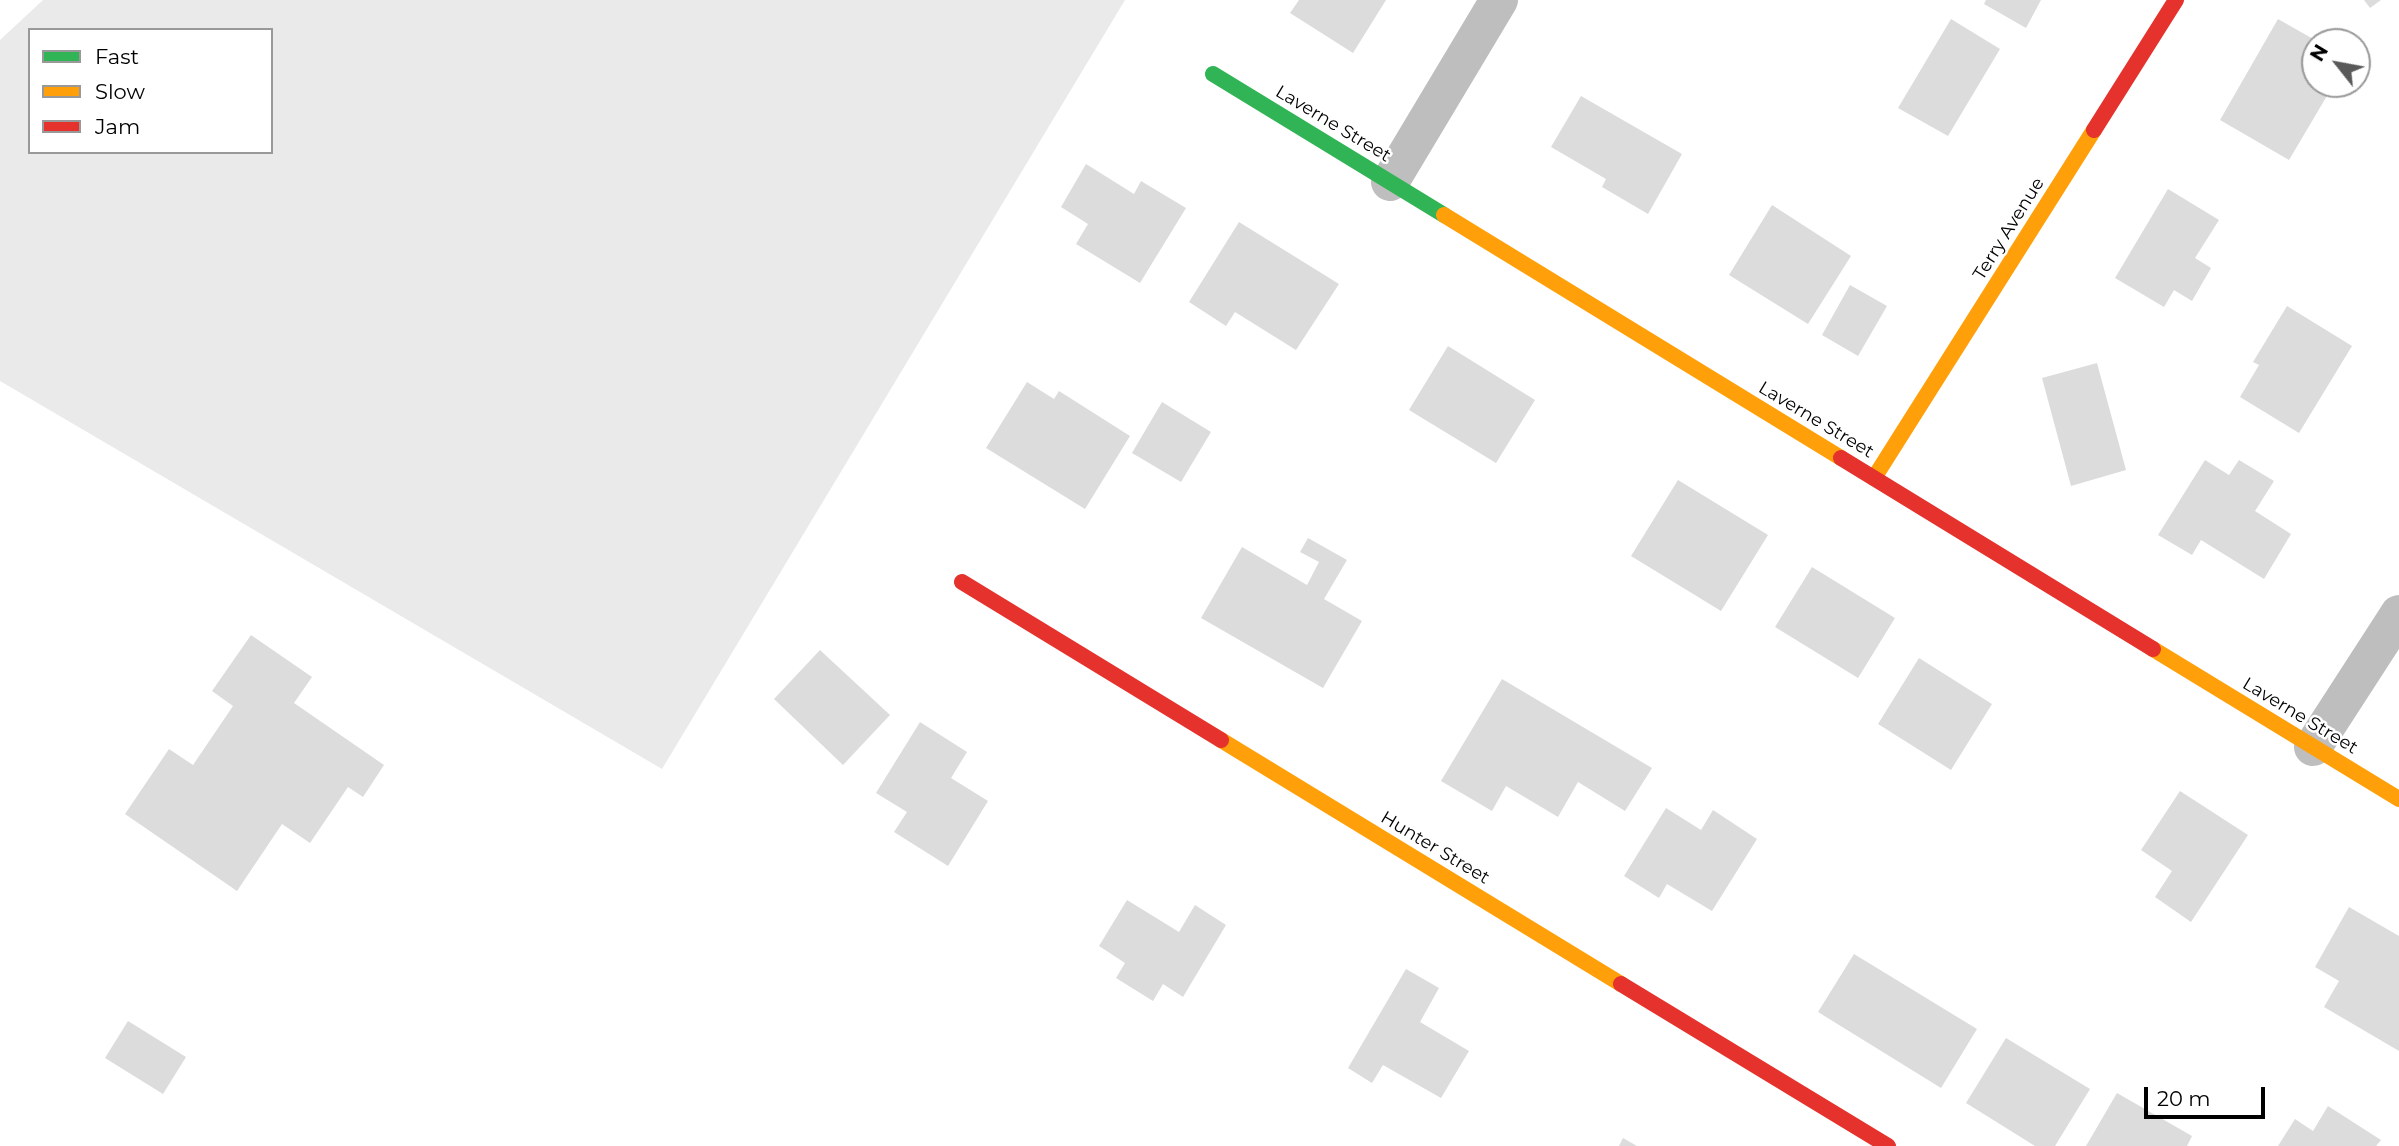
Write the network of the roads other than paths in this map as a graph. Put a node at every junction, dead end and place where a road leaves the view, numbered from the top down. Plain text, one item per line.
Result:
1 (1499, 0) edge
2 (2176, 0) edge
3 (1213, 74) dead end
4 (1390, 182) junction
5 (1874, 478) junction
6 (962, 582) dead end
7 (2399, 614) edge
8 (2313, 747) junction
9 (2399, 799) edge
10 (1888, 1146) edge

1 - 4 street
2 - 5 street, Terry Avenue
3 - 4 street, Laverne Street
4 - 5 street, Laverne Street
5 - 8 street, Laverne Street
6 - 10 street, Hunter Street
7 - 8 street
8 - 9 street, Laverne Street

